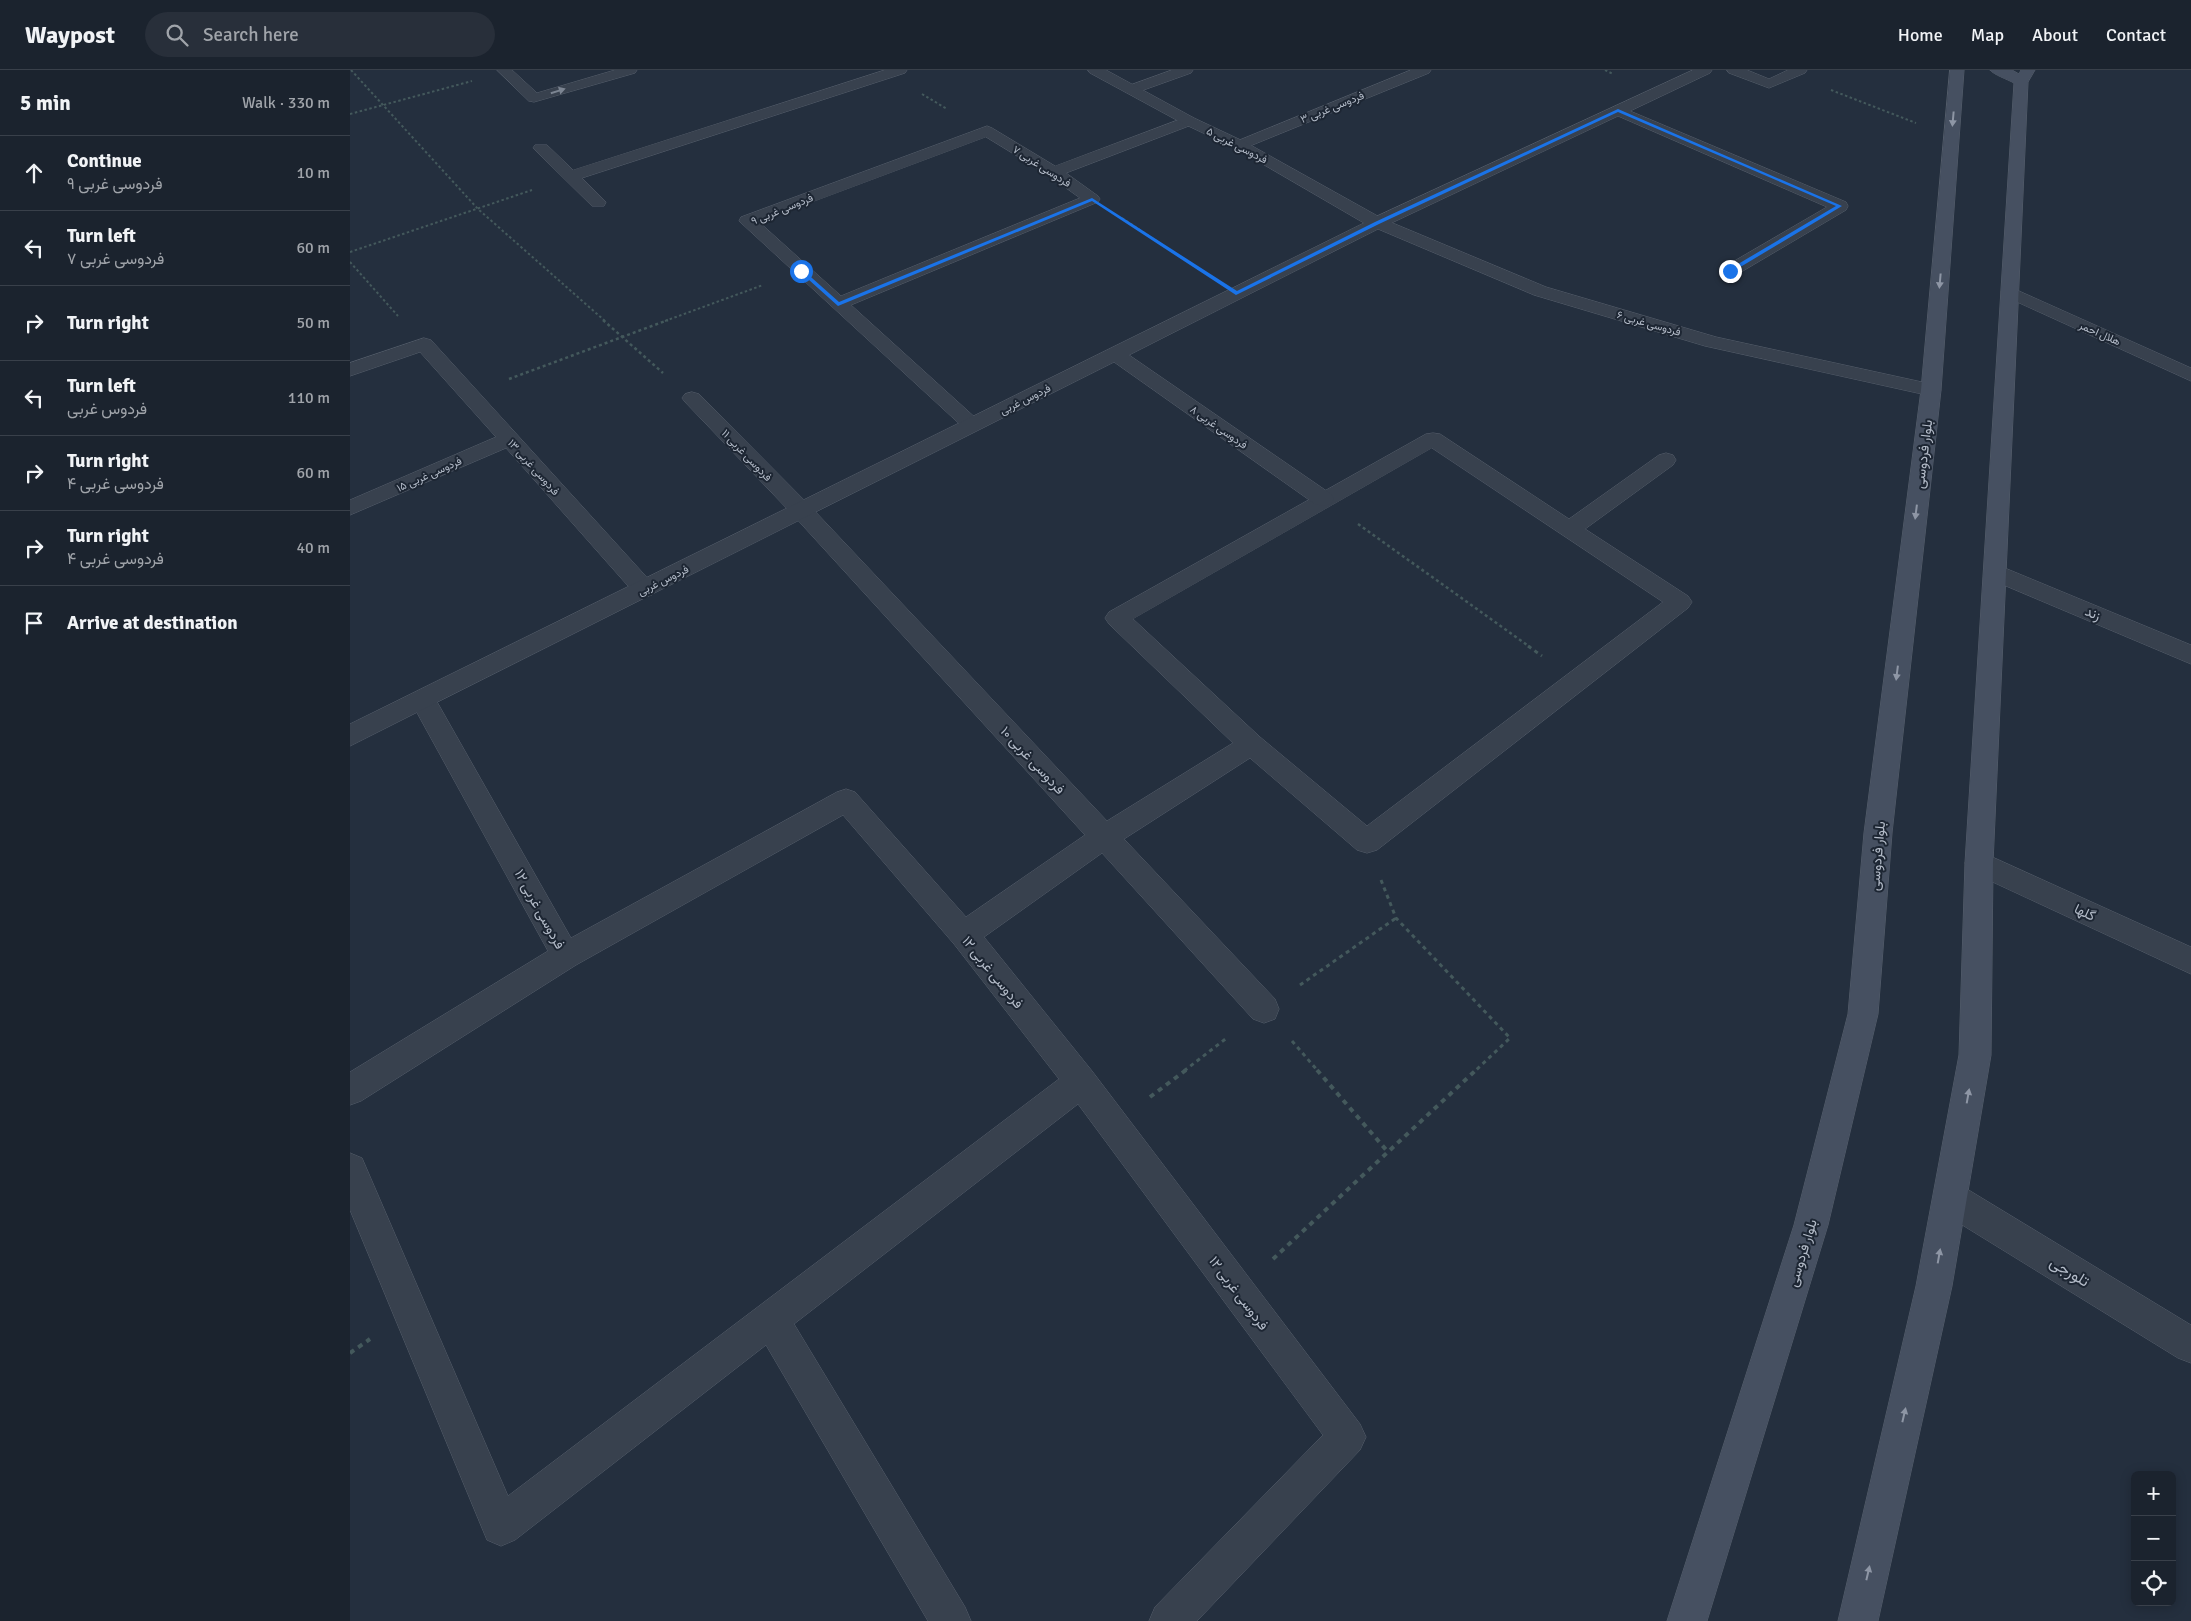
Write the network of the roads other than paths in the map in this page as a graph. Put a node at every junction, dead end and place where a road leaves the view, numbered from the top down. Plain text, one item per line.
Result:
1 (630, 70) edge
2 (1095, 70) edge
3 (1186, 70) edge
4 (1424, 70) edge
5 (1705, 70) edge
6 (1734, 70) edge
7 (1957, 70) edge
8 (505, 71) edge
9 (889, 71) edge
10 (1795, 72) edge
11 (2015, 74) edge
12 (1133, 90) junction
13 (1618, 111) junction
14 (1189, 121) junction
15 (987, 131) joint
16 (1240, 145) junction
17 (541, 148) dead end
18 (1054, 172) junction
19 (570, 176) junction
20 (598, 202) dead end
21 (1377, 223) junction
22 (1730, 271) dead end
23 (2010, 292) junction
24 (838, 304) junction
25 (1115, 354) junction
26 (350, 370) edge
27 (2191, 375) edge
28 (1930, 390) junction
29 (692, 398) road end
30 (972, 425) junction
31 (509, 439) junction
32 (1666, 460) dead end
33 (1323, 499) junction
34 (350, 508) edge
35 (802, 511) junction
36 (1570, 529) junction
37 (1995, 572) junction
38 (644, 589) junction
39 (2191, 654) edge
40 (423, 700) junction
41 (350, 736) edge
42 (1251, 744) junction
43 (1104, 837) junction
44 (1979, 863) junction
45 (964, 935) junction
46 (566, 956) junction
47 (2191, 961) edge
48 (1264, 1009) road end
49 (1081, 1082) junction
50 (350, 1090) edge
51 (350, 1170) edge
52 (1950, 1198) junction
53 (771, 1319) junction
54 (2191, 1344) edge
55 (951, 1621) edge
56 (1169, 1621) edge
57 (1687, 1621) edge
58 (1858, 1621) edge

8 -> 1 street
2 - 12 street, فردوسی غربی ۵
3 - 12 street
4 - 16 street, فردوسی غربی ۳
5 - 13 street, فردوس غربی
6 - 10 street
7 -> 28 main road, بلوار فردوسی
9 - 19 street
11 - 23 main road
12 - 14 street, فردوسی غربی ۵
13 - 21 street, فردوس غربی
13 - 22 street
14 - 16 street, فردوسی غربی ۵
14 - 18 street
15 - 18 street, فردوسی غربی ۷
15 - 24 street, فردوسی غربی ۹
16 - 21 street, فردوسی غربی ۵
17 - 19 street
18 - 24 street, فردوسی غربی ۷
19 - 20 street
21 - 25 street, فردوس غربی
21 - 28 street, فردوسی غربی ۶
23 - 27 street, هلال احمر
23 - 37 main road
24 - 30 street, فردوسی غربی ۹
25 - 30 street, فردوس غربی
25 - 33 street, فردوسی غربی ۸
26 - 31 street, فردوسی غربی ۱۳
28 -> 57 main road, بلوار فردوسی
29 - 35 street, فردوسی غربی ۱۱
30 - 35 street, فردوس غربی
31 - 34 street, فردوسی غربی ۱۵
31 - 38 street, فردوسی غربی ۱۳
32 - 36 street
33 - 36 street
33 - 42 street
35 - 38 street, فردوس غربی
35 - 43 street, فردوسی غربی ۱۰
36 - 42 street
37 - 39 street, زند
37 - 44 main road
38 - 40 street, فردوس غربی
40 - 41 street, فردوس غربی
40 - 46 street, فردوسی غربی ۱۲
42 - 43 street
43 - 45 street
43 - 48 street, فردوسی غربی ۱۰
44 - 47 street, گلها
52 -> 44 main road
45 - 46 street, فردوسی غربی ۱۲
45 - 49 street, فردوسی غربی ۱۲
46 - 50 street
49 - 53 street
49 - 56 street, فردوسی غربی ۱۲
51 - 53 street
52 - 54 street, تلورجی
58 -> 52 main road
53 - 55 street

